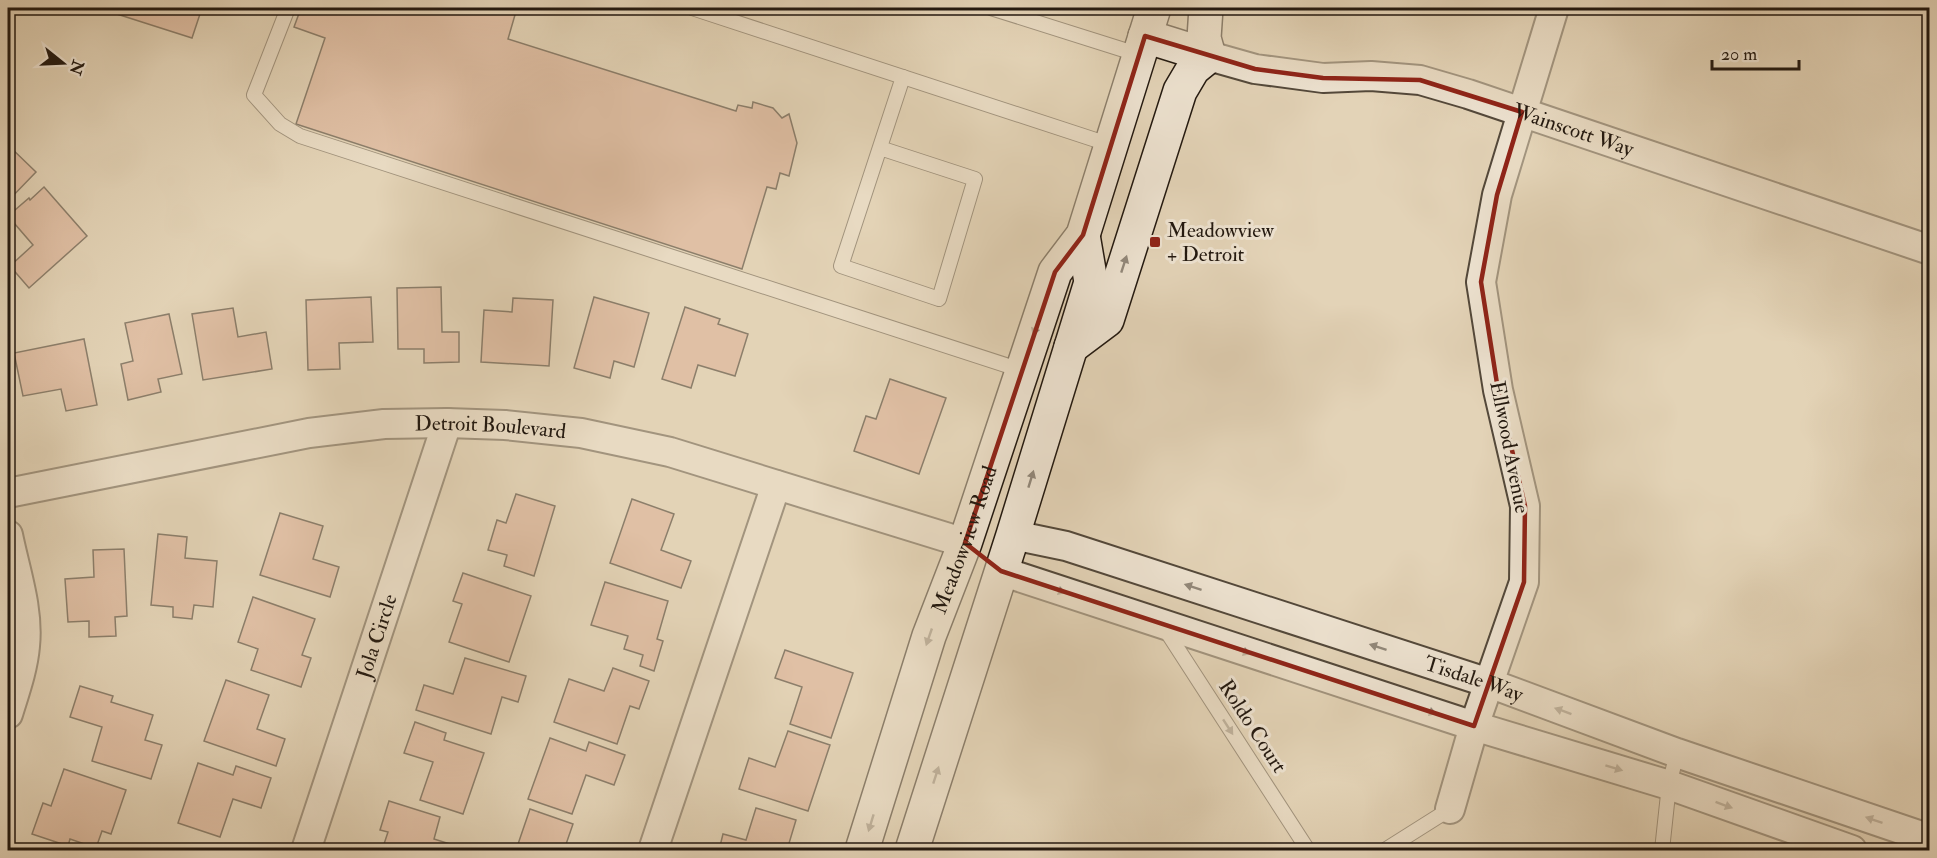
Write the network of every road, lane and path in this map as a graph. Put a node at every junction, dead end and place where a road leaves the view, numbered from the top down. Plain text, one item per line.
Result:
1 (288, 8) edge
2 (692, 8) edge
3 (991, 8) edge
4 (1206, 8) edge
5 (1554, 8) edge
6 (1146, 33) edge
7 (1209, 56) junction
8 (903, 77) junction
9 (1522, 112) junction
10 (1111, 145) junction
11 (880, 148) junction
12 (1083, 235) junction
13 (1929, 249) edge
14 (1071, 347) junction
15 (1021, 370) junction
16 (447, 423) junction
17 (776, 485) junction
18 (8, 493) edge
19 (1013, 534) junction
20 (8, 535) edge
21 (965, 543) junction
22 (1001, 572) junction
23 (1162, 625) junction
24 (1490, 683) junction
25 (8, 714) edge
26 (1474, 726) junction
27 (1677, 753) junction
28 (1669, 785) junction
29 (1450, 809) joint
30 (1929, 839) edge
31 (306, 850) edge
32 (653, 850) edge
33 (862, 850) edge
34 (912, 850) edge
35 (1308, 850) edge
36 (1385, 850) edge
37 (1662, 850) edge
38 (1852, 850) edge

1 - 15 lane
2 - 8 lane
3 - 6 lane
4 - 7 main road
5 - 9 street, Ellwood Avenue
6 - 7 main road
6 - 10 main road, Meadowview Road
7 - 9 street, Wainscott Way
14 -> 7 main road
8 - 10 lane
8 - 11 lane
9 - 13 street, Wainscott Way
9 - 24 street, Ellwood Avenue
10 - 12 main road, Meadowview Road
11 - 11 lane
12 - 14 main road, Meadowview Road
12 -> 15 main road, Meadowview Road
19 -> 14 main road, Meadowview Road
15 - 21 main road, Meadowview Road
16 - 17 street, Detroit Boulevard
16 - 18 street, Detroit Boulevard
16 - 31 street, Jola Circle
17 - 21 street, Detroit Boulevard
17 - 32 street
19 - 21 main road
19 - 22 main road, Meadowview Road
24 -> 19 street, Tisdale Way
20 - 25 street
21 - 22 main road
21 -> 33 main road, Meadowview Road
22 -> 23 street, Tisdale Way
34 -> 22 main road
23 -> 26 street, Tisdale Way
23 -> 35 lane, Roldo Court
24 - 26 street, Ellwood Avenue
27 -> 24 street, Tisdale Way
26 -> 28 street, Tisdale Way
26 - 29 street, Ellwood Avenue
27 - 28 lane
30 -> 27 street, Tisdale Way
28 - 37 lane
28 -> 38 street, Tisdale Way
29 - 36 lane, Ellwood Avenue

